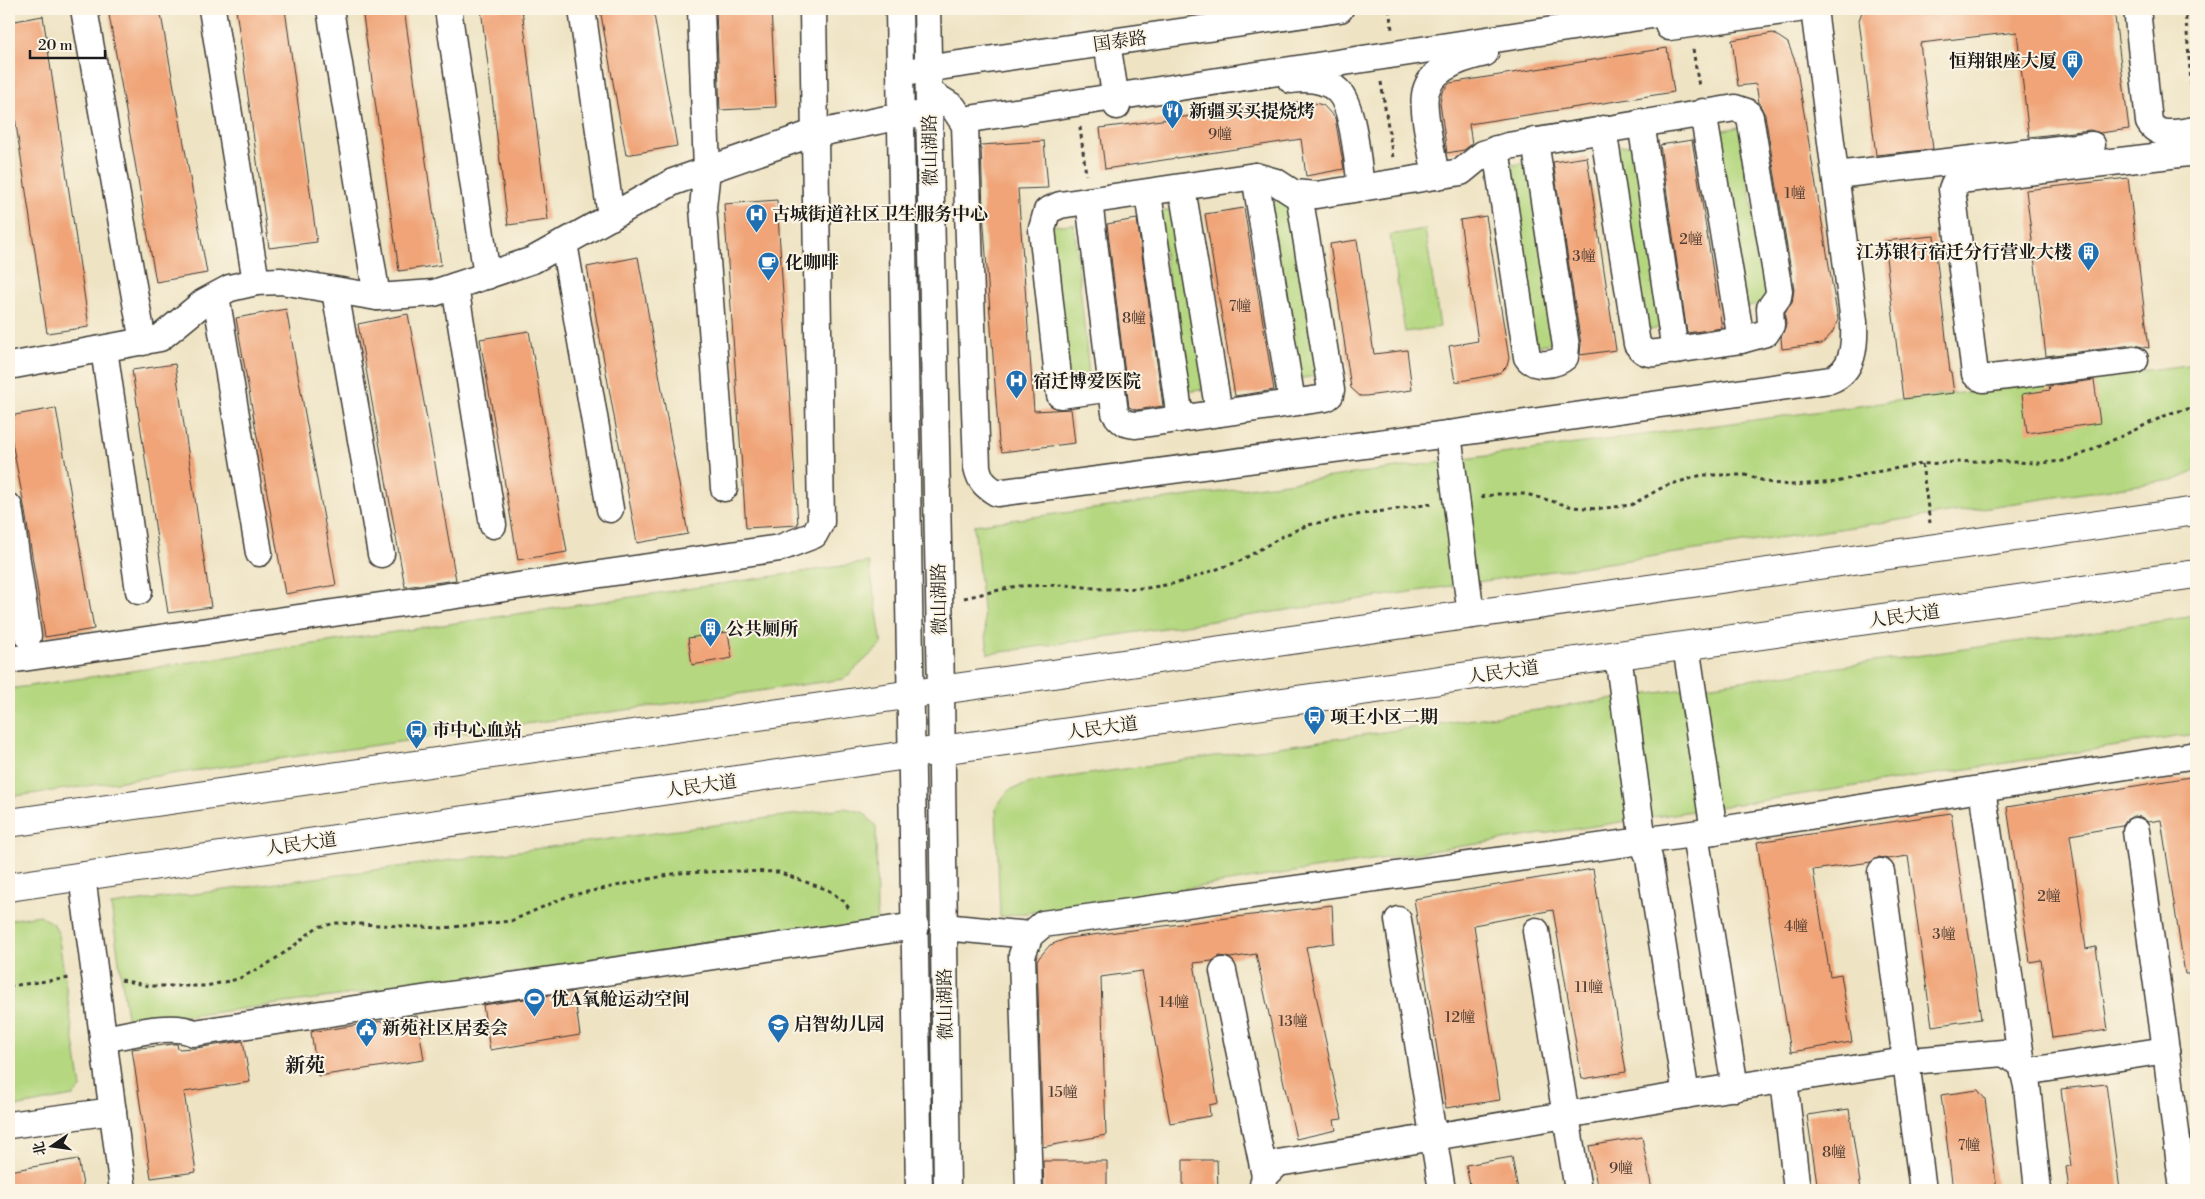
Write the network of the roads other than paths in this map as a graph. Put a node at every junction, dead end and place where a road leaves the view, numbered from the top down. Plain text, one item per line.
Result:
1 (84, 9) edge
2 (212, 9) edge
3 (330, 9) edge
4 (448, 9) edge
5 (582, 9) edge
6 (701, 9) edge
7 (813, 9) edge
8 (899, 9) edge
9 (927, 9) edge
10 (1340, 9) edge
11 (1798, 9) edge
12 (1814, 9) edge
13 (2137, 9) edge
14 (1677, 16) edge
15 (1107, 43) junction
16 (900, 73) junction
17 (929, 92) junction
18 (1116, 101) junction
19 (1703, 112) junction
20 (901, 116) junction
21 (1641, 122) junction
22 (964, 123) junction
23 (1604, 129) junction
24 (2196, 130) edge
25 (815, 134) junction
26 (1535, 142) junction
27 (2092, 145) dead end
28 (1496, 150) junction
29 (2196, 152) edge
30 (707, 170) junction
31 (1836, 175) junction
32 (1254, 176) junction
33 (1436, 176) junction
34 (1182, 188) junction
35 (1361, 188) junction
36 (1148, 193) junction
37 (1299, 194) junction
38 (1089, 201) junction
39 (611, 217) junction
40 (564, 243) junction
41 (487, 276) junction
42 (256, 282) junction
43 (455, 286) junction
44 (335, 291) junction
45 (216, 296) junction
46 (377, 297) junction
47 (1741, 340) junction
48 (142, 342) junction
49 (104, 349) junction
50 (1676, 351) junction
51 (2135, 360) dead end
52 (9, 366) edge
53 (1112, 388) junction
54 (1292, 402) junction
55 (1218, 413) junction
56 (1180, 418) junction
57 (1448, 434) junction
58 (724, 488) dead end
59 (9, 507) edge
60 (610, 508) dead end
61 (2196, 511) edge
62 (493, 524) dead end
63 (259, 553) dead end
64 (381, 554) dead end
65 (2196, 574) edge
66 (139, 591) dead end
67 (1471, 614) junction
68 (28, 636) dead end
69 (1686, 646) junction
70 (1618, 656) junction
71 (9, 660) edge
72 (941, 690) junction
73 (912, 695) junction
74 (941, 750) junction
75 (912, 754) junction
76 (2196, 755) edge
77 (1982, 789) junction
78 (9, 823) edge
79 (2136, 831) dead end
80 (1704, 833) junction
81 (1643, 842) junction
82 (1880, 872) dead end
83 (82, 876) junction
84 (9, 887) edge
85 (1398, 920) dead end
86 (915, 926) junction
87 (944, 927) junction
88 (1536, 931) dead end
89 (1030, 934) junction
90 (1223, 972) dead end
91 (103, 1039) junction
92 (2166, 1050) junction
93 (1906, 1062) junction
94 (2023, 1068) junction
95 (1784, 1080) junction
96 (1735, 1088) junction
97 (1686, 1095) junction
98 (112, 1111) junction
99 (1566, 1115) junction
100 (9, 1125) edge
101 (1432, 1137) junction
102 (1263, 1183) edge
103 (123, 1190) edge
104 (919, 1190) edge
105 (948, 1190) edge
106 (1029, 1190) edge
107 (1442, 1190) edge
108 (1578, 1190) edge
109 (1797, 1190) edge
110 (1923, 1190) edge
111 (2038, 1190) edge
112 (2183, 1190) edge

1 - 48 street
2 - 42 street
3 - 46 street
4 - 41 street
5 - 39 street
6 - 30 street
7 - 25 street
8 - 16 street, 微山湖路
9 - 17 street, 微山湖路
10 - 15 street, 国泰路
11 - 14 street
12 - 31 street
13 - 24 street
14 - 18 street
14 - 33 street
15 - 17 street, 国泰路
15 - 18 street
16 - 17 street, 国泰路
16 - 20 street, 微山湖路
17 - 20 street
17 - 22 street
17 - 72 street, 微山湖路
18 - 22 street
18 - 22 street
18 - 35 street
19 - 21 street
19 - 47 street
19 - 47 street
20 - 25 street
20 - 73 street, 微山湖路
21 - 23 street
21 - 50 street
22 - 57 street
23 - 26 street
23 - 50 street
25 - 30 street
25 - 71 street
26 - 28 street
26 - 28 street
27 - 31 street
28 - 33 street
29 - 51 street
30 - 39 street
30 - 58 street
31 - 57 street
32 - 34 street
32 - 37 street
32 - 54 street
33 - 35 street
34 - 36 street
34 - 55 street
35 - 37 street
36 - 38 street
36 - 56 street
37 - 54 street
38 - 53 street
38 - 53 street
39 - 40 street
40 - 41 street
40 - 60 street
41 - 43 street
42 - 44 street
42 - 45 street
43 - 46 street
43 - 62 street
44 - 46 street
44 - 64 street
45 - 48 street
45 - 63 street
47 - 50 street
48 - 49 street
49 - 52 street
49 - 66 street
53 - 56 street
54 - 55 street
55 - 56 street
57 - 67 street
59 - 68 street
61 - 67 main road
65 - 69 main road, 人民大道
67 - 72 main road
69 - 70 main road, 人民大道
69 - 80 street
70 - 74 main road, 人民大道
70 - 81 street
72 - 73 main road
72 - 74 street, 微山湖路
73 - 75 street, 微山湖路
73 - 78 main road
74 - 75 main road, 人民大道
74 - 87 street, 微山湖路
75 - 83 main road, 人民大道
75 - 86 street, 微山湖路
76 - 77 street
77 - 80 street
77 - 94 street
79 - 92 street
80 - 81 street
80 - 96 street
81 - 89 street
81 - 97 street
82 - 93 street
83 - 84 main road, 人民大道
83 - 91 street
85 - 101 street
86 - 91 street
86 - 104 street, 微山湖路
87 - 89 street
87 - 105 street, 微山湖路
88 - 99 street
89 - 106 street
90 - 102 street
91 - 98 street
92 - 94 street
92 - 112 street
93 - 94 street
93 - 95 street
93 - 110 street
94 - 111 street
95 - 96 street
95 - 109 street
96 - 97 street
97 - 99 street
98 - 100 street
98 - 103 street
99 - 101 street
99 - 108 street
101 - 102 street
101 - 107 street

